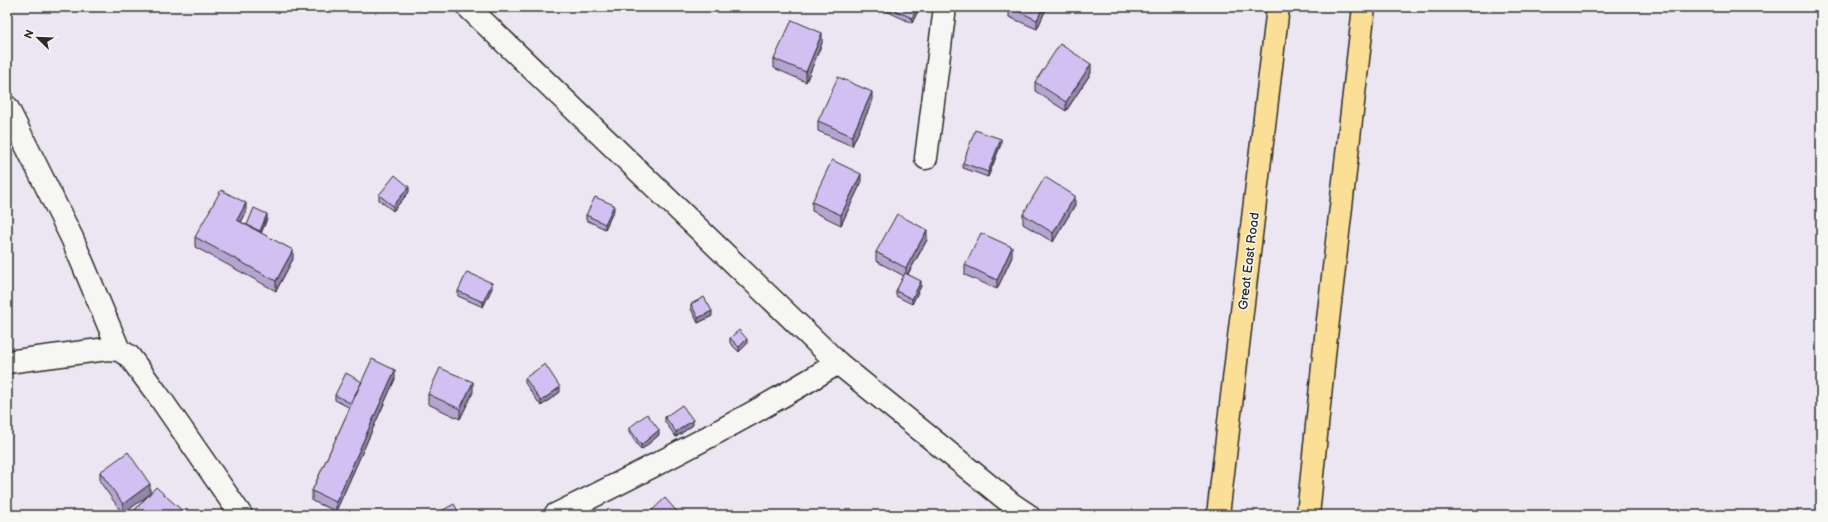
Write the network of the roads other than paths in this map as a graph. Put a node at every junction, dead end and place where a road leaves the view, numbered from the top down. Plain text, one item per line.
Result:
1 (468, 7) edge
2 (945, 7) edge
3 (1278, 7) edge
4 (1364, 7) edge
5 (7, 107) edge
6 (926, 158) dead end
7 (119, 350) junction
8 (7, 362) edge
9 (838, 363) junction
10 (241, 515) edge
11 (555, 515) edge
12 (1028, 515) edge
13 (1218, 515) edge
14 (1308, 515) edge

1 - 9 street
2 - 6 street
3 - 13 main road, Great East Road
4 - 14 main road
5 - 7 street
7 - 8 street
7 - 10 street
9 - 11 street
9 - 12 street

